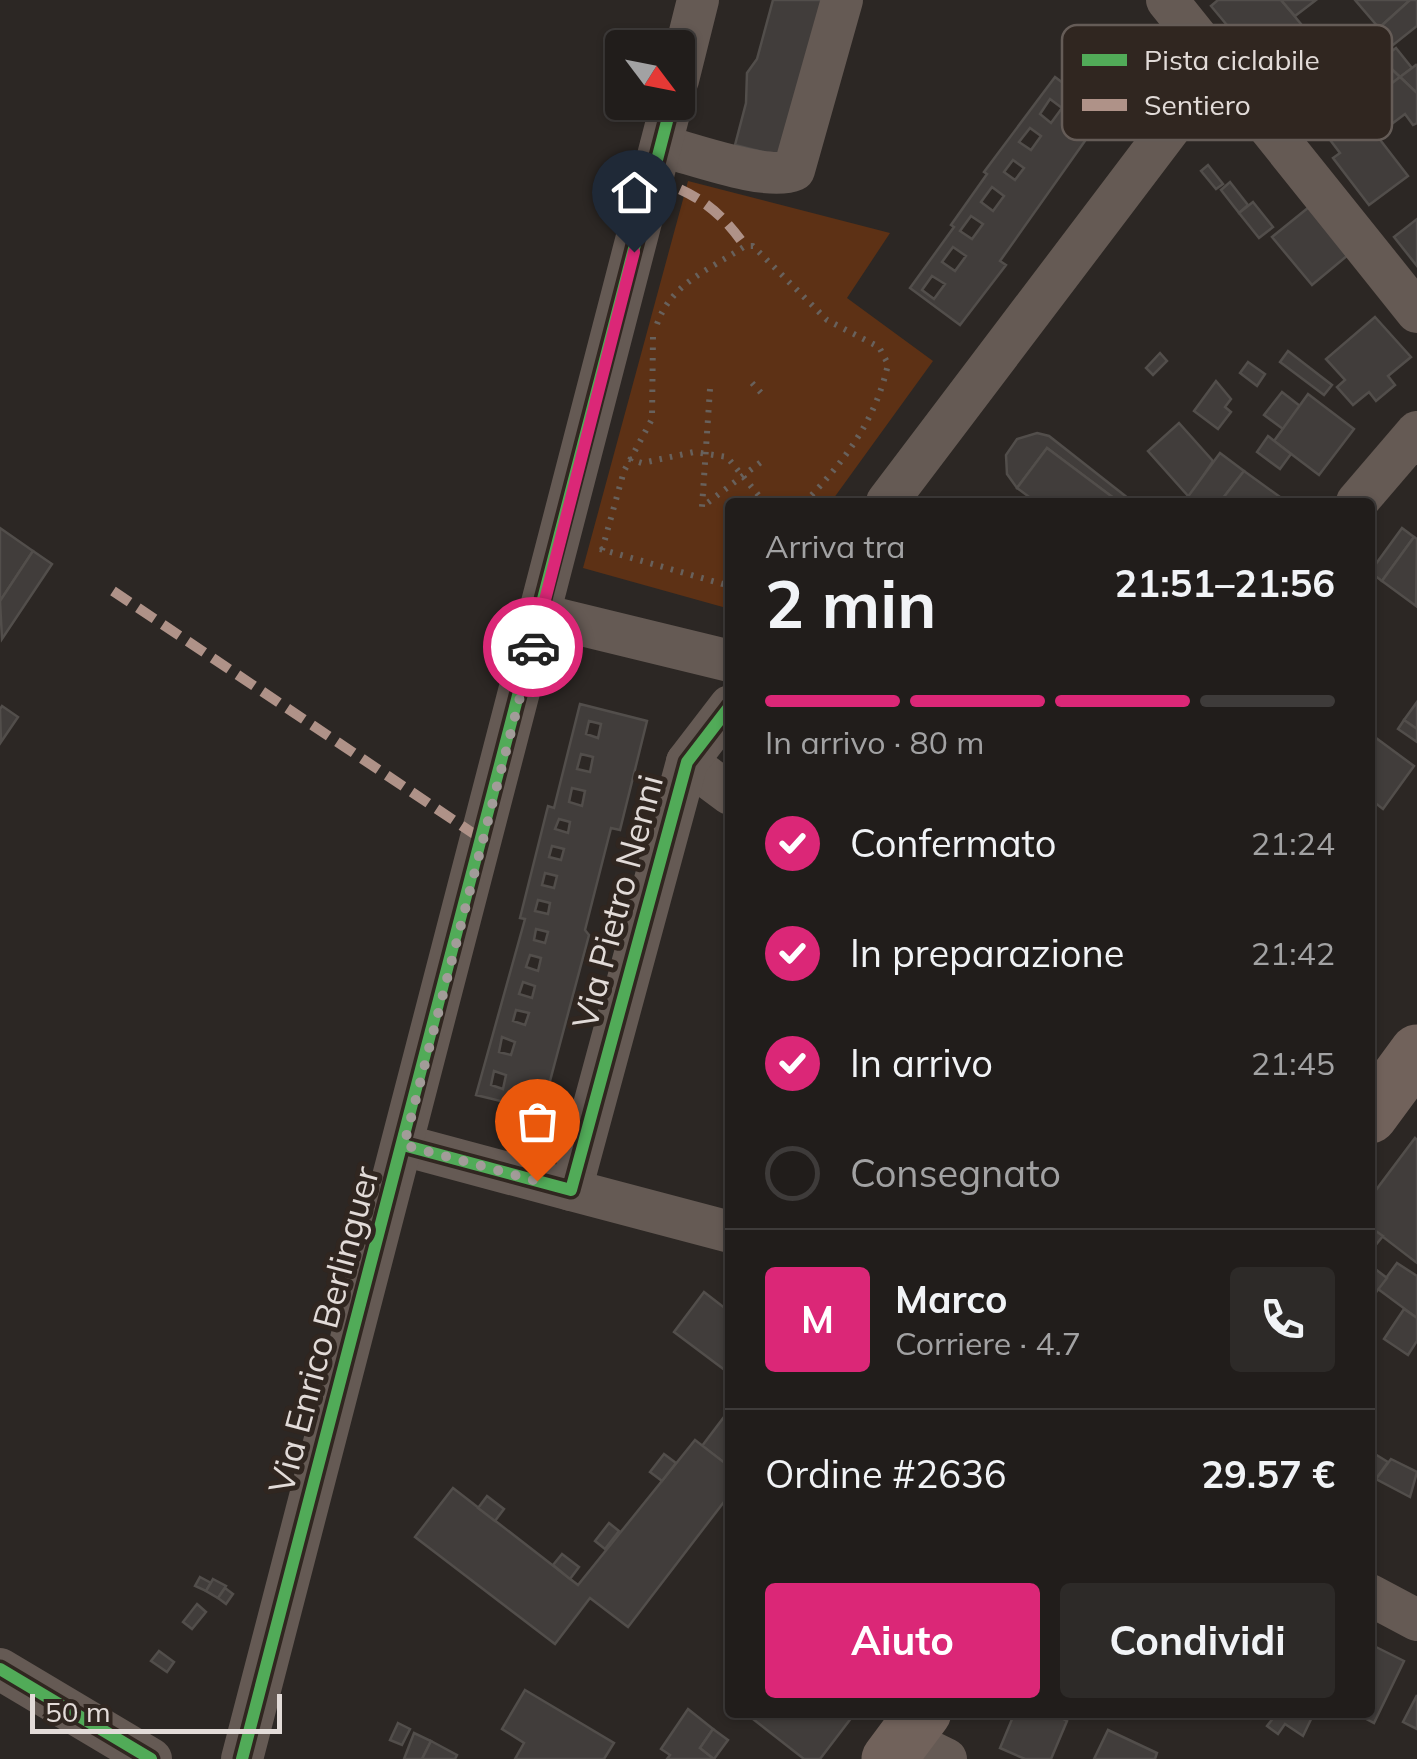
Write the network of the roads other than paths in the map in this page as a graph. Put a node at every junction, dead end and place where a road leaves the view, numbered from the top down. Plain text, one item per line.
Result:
1 (698, 0) edge
2 (842, 0) edge
3 (1167, 0) edge
4 (1186, 25) edge
5 (690, 30) edge
6 (667, 120) edge
7 (1162, 140) edge
8 (1278, 140) edge
9 (660, 146) junction
10 (1417, 312) edge
11 (1417, 432) edge
12 (890, 498) edge
13 (1360, 498) edge
14 (541, 615) junction
15 (725, 660) edge
16 (725, 713) edge
17 (687, 762) junction
18 (725, 790) edge
19 (1416, 1054) edge
20 (1375, 1109) edge
21 (404, 1145) junction
22 (571, 1190) junction
23 (725, 1231) edge
24 (1375, 1598) edge
25 (1417, 1620) edge
26 (0, 1668) edge
27 (151, 1759) edge
28 (242, 1759) edge

1 - 5 street
2 - 9 street
3 - 4 street
6 - 9 street, Via Enrico Berlinguer
7 - 12 street
8 - 10 street
9 - 14 street, Via Enrico Berlinguer
11 - 13 street
14 - 15 street
14 - 21 street, Via Enrico Berlinguer
16 - 17 street, Via Pietro Nenni
17 - 18 street
17 - 22 street, Via Pietro Nenni
19 - 20 main road
21 - 22 street
21 - 28 street, Via Enrico Berlinguer
22 - 23 street
24 - 25 street
26 - 27 street

